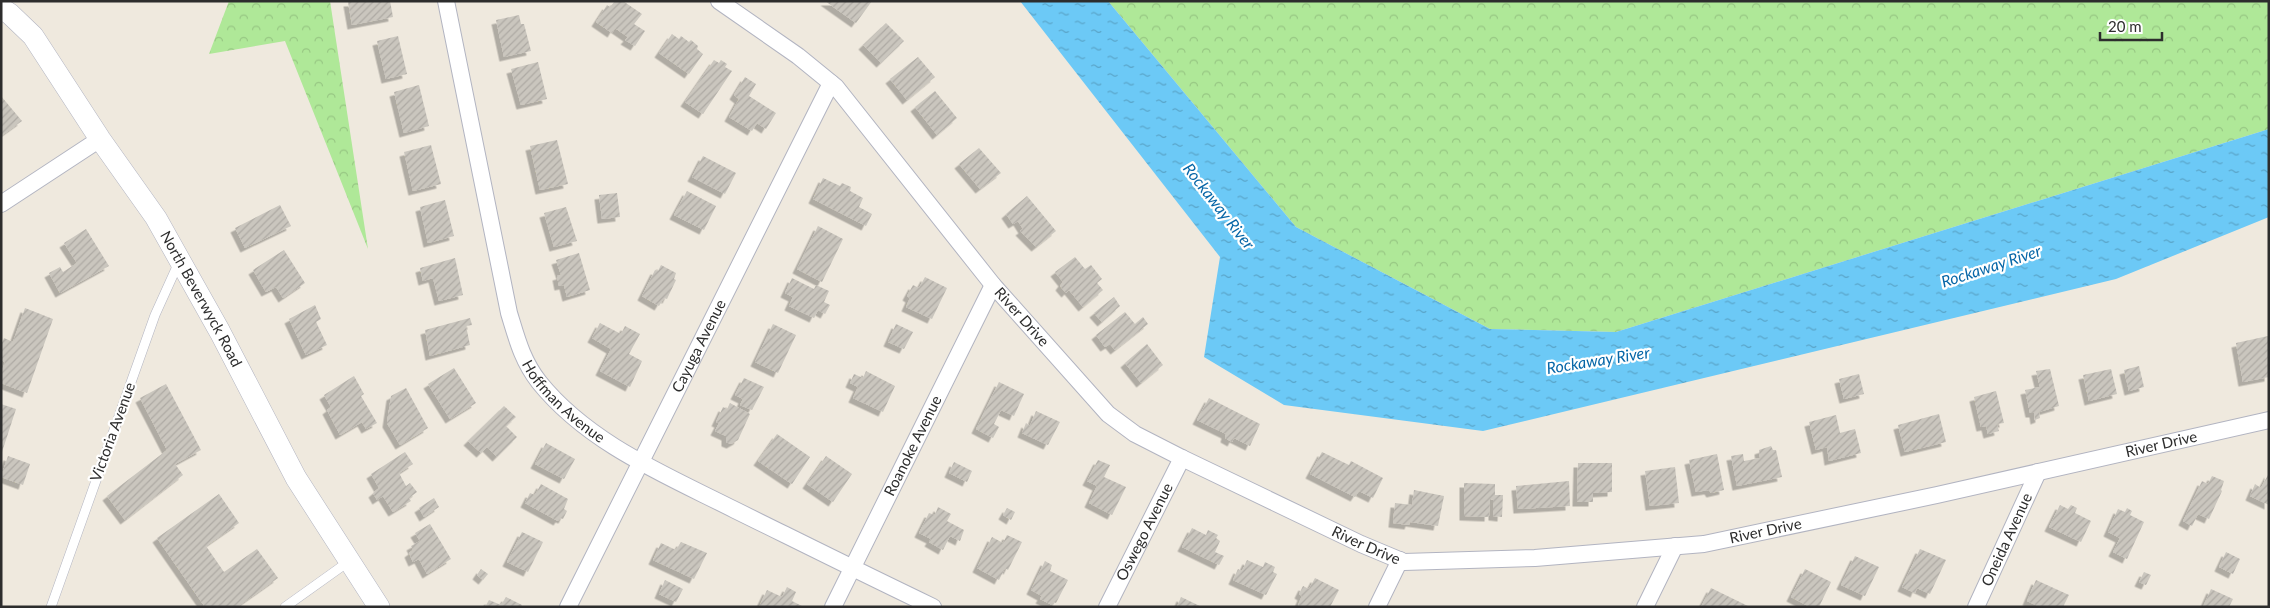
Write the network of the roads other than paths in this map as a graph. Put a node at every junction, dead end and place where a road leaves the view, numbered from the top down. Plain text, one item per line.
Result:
1 (446, 1) edge
2 (719, 1) edge
3 (1, 8) edge
4 (831, 83) junction
5 (100, 139) junction
6 (1, 204) edge
7 (180, 259) junction
8 (993, 285) junction
9 (2269, 420) edge
10 (1182, 458) junction
11 (640, 461) junction
12 (2038, 472) junction
13 (1675, 546) junction
14 (1400, 560) junction
15 (348, 562) junction
16 (851, 568) junction
17 (51, 607) edge
18 (285, 607) edge
19 (378, 607) edge
20 (568, 607) edge
21 (833, 607) edge
22 (932, 607) edge
23 (1107, 607) edge
24 (1377, 607) edge
25 (1645, 607) edge
26 (1976, 607) edge

1 - 11 street, Hoffman Avenue
2 - 4 street, River Drive
3 - 5 street, North Beverwyck Road
4 - 8 street, River Drive
4 - 11 street, Cayuga Avenue
5 - 6 street
5 - 7 street, North Beverwyck Road
7 - 15 street, North Beverwyck Road
7 - 17 lane, Victoria Avenue
8 - 10 street, River Drive
8 - 16 street, Roanoke Avenue
9 - 12 street, River Drive
10 - 14 street, River Drive
10 - 23 street, Oswego Avenue
11 - 16 street, Hoffman Avenue
11 - 20 street, Cayuga Avenue
12 - 13 street, River Drive
12 - 26 street, Oneida Avenue
13 - 14 street, River Drive
13 - 25 street
14 - 24 street
15 - 18 lane
15 - 19 street, North Beverwyck Road
16 - 21 street, Roanoke Avenue
16 - 22 street, Hoffman Avenue

